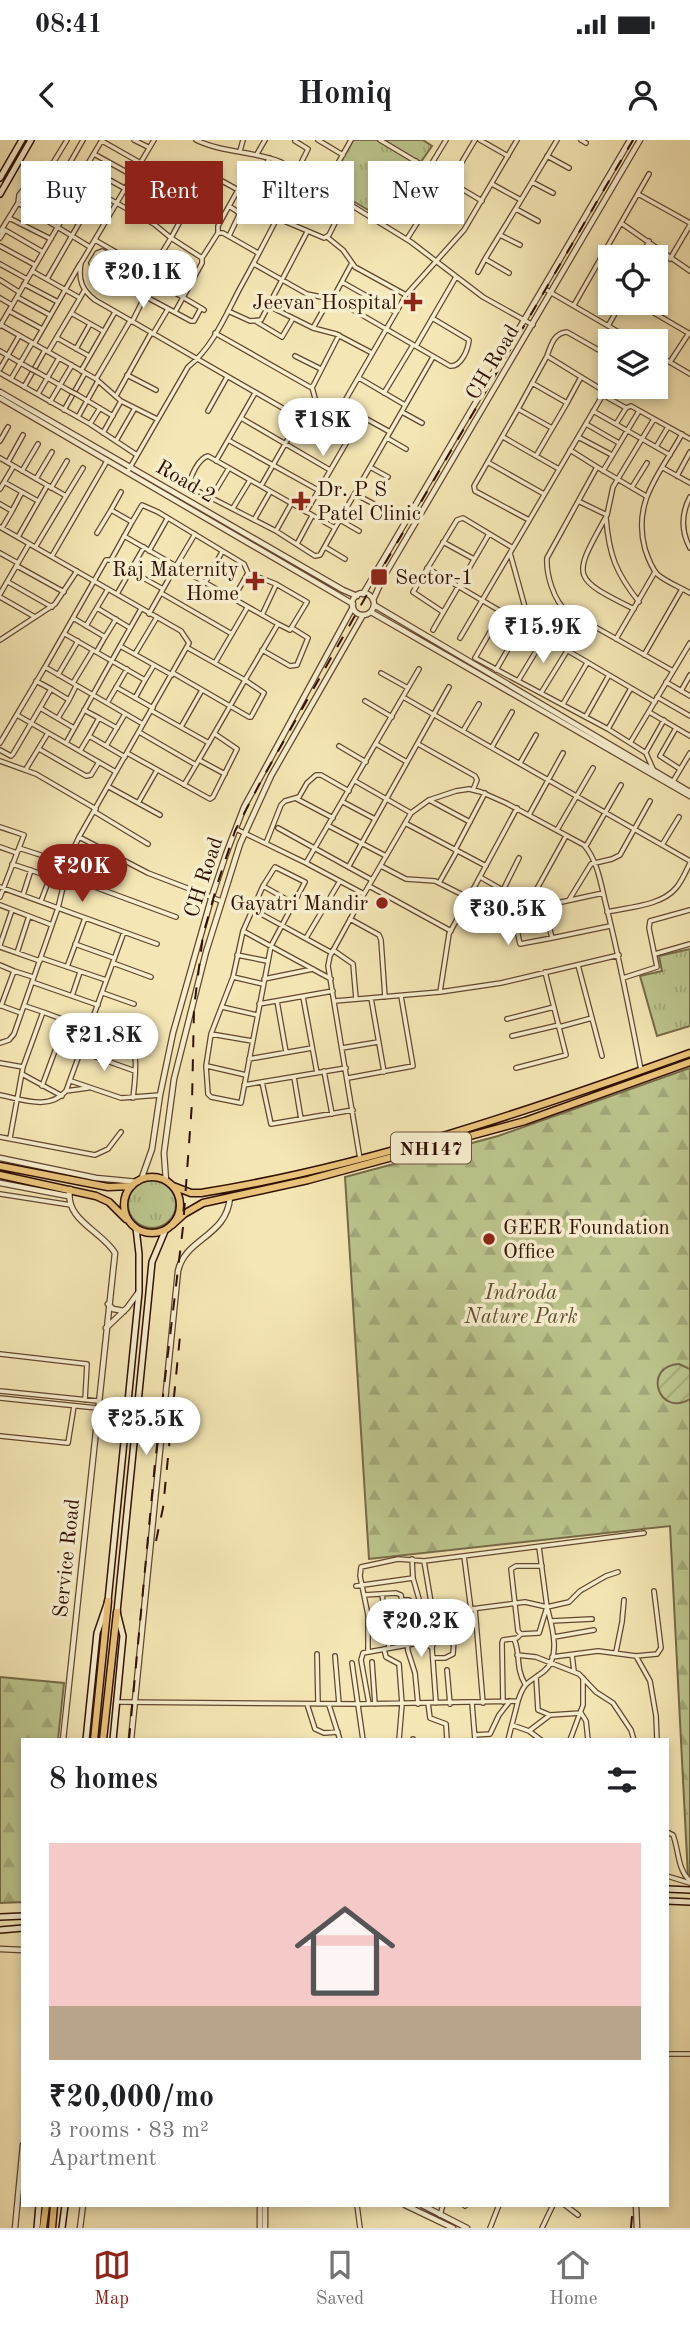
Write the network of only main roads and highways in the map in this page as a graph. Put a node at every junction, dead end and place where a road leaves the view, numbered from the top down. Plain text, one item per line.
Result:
1 (22, 140) edge
2 (31, 140) edge
3 (0, 178) edge
4 (0, 194) edge
5 (690, 1053) edge
6 (690, 1062) edge
7 (0, 1166) edge
8 (0, 1175) edge
9 (137, 1183) junction
10 (173, 1186) junction
11 (172, 1225) junction
12 (134, 1226) junction
13 (165, 1231) junction
14 (108, 1601) junction
15 (117, 1612) junction
16 (86, 1738) edge
17 (94, 1738) edge
18 (103, 1738) edge
19 (113, 1738) edge
20 (669, 1889) edge
21 (690, 1890) edge
22 (669, 1901) edge
23 (690, 1902) edge
24 (21, 1916) edge
25 (0, 1917) edge
26 (21, 1928) edge
27 (0, 1930) edge
28 (39, 2207) edge
29 (46, 2207) edge
30 (54, 2207) edge
31 (65, 2207) edge
32 (37, 2228) edge
33 (43, 2228) edge
34 (52, 2228) edge
35 (62, 2228) edge

1 - 3 main road
2 - 4 main road
5 - 10 main road, NH147
6 - 11 main road, NH147
7 - 9 main road
8 - 12 main road
9 - 10 main road, NH147
9 - 12 main road
10 - 11 main road
11 - 13 main road, NH147
12 - 13 main road
12 - 14 main road
13 - 15 main road
14 - 16 main road
14 - 17 main road
15 - 18 main road
15 - 19 main road
20 - 21 main road
22 - 23 main road
24 - 25 main road
26 - 27 main road
28 - 32 main road
29 - 33 main road
30 - 34 main road
31 - 35 main road

